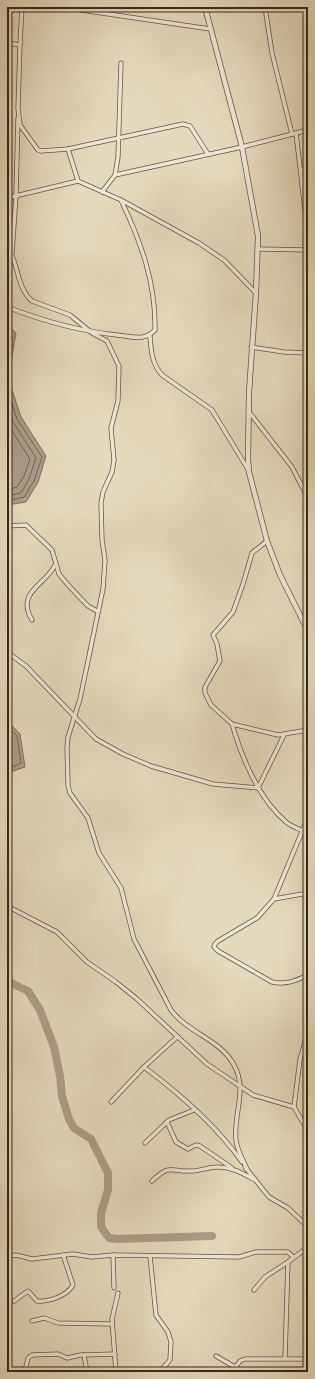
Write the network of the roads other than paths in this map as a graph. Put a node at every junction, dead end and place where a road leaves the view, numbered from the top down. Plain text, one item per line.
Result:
1 (57, 7) edge
2 (61, 7) edge
3 (205, 7) edge
4 (265, 7) edge
5 (21, 8) edge
6 (7, 10) edge
7 (210, 29) junction
8 (7, 43) edge
9 (20, 45) junction
10 (121, 63) dead end
11 (18, 115) junction
12 (308, 130) edge
13 (294, 133) junction
14 (119, 138) junction
15 (242, 147) junction
16 (68, 149) junction
17 (208, 154) junction
18 (308, 169) edge
19 (302, 170) junction
20 (115, 174) junction
21 (78, 181) junction
22 (102, 192) junction
23 (16, 196) junction
24 (7, 198) edge
25 (121, 200) junction
26 (307, 219) edge
27 (7, 246) edge
28 (258, 249) junction
29 (306, 250) edge
30 (12, 253) junction
31 (256, 293) junction
32 (7, 307) edge
33 (92, 333) junction
34 (150, 336) junction
35 (251, 347) junction
36 (308, 354) edge
37 (248, 411) junction
38 (249, 472) junction
39 (308, 498) edge
40 (7, 526) edge
41 (267, 541) junction
42 (56, 564) junction
43 (97, 611) junction
44 (32, 620) dead end
45 (308, 631) edge
46 (7, 652) edge
47 (74, 718) junction
48 (232, 724) junction
49 (308, 730) edge
50 (284, 735) junction
51 (258, 788) junction
52 (308, 817) edge
53 (303, 831) junction
54 (308, 893) edge
55 (274, 899) junction
56 (7, 906) edge
57 (308, 975) edge
58 (308, 1032) edge
59 (177, 1037) junction
60 (144, 1067) junction
61 (241, 1088) junction
62 (112, 1102) dead end
63 (294, 1107) junction
64 (194, 1110) junction
65 (167, 1122) junction
66 (308, 1131) edge
67 (145, 1143) dead end
68 (233, 1168) junction
69 (247, 1169) junction
70 (256, 1180) junction
71 (152, 1181) dead end
72 (308, 1227) edge
73 (308, 1247) edge
74 (63, 1255) junction
75 (113, 1255) junction
76 (150, 1256) junction
77 (7, 1257) edge
78 (293, 1257) junction
79 (288, 1262) junction
80 (114, 1288) dead end
81 (254, 1290) dead end
82 (118, 1293) dead end
83 (14, 1300) dead end
84 (32, 1320) dead end
85 (112, 1324) junction
86 (115, 1354) junction
87 (84, 1355) junction
88 (216, 1356) dead end
89 (285, 1358) junction
90 (308, 1359) edge
91 (235, 1368) junction
92 (18, 1372) edge
93 (87, 1372) edge
94 (116, 1372) edge
95 (163, 1372) edge
96 (232, 1372) edge

1 - 5 street
2 - 7 street
3 - 7 street
4 - 13 street
5 - 6 street
5 - 9 street
7 - 15 street
8 - 9 street
9 - 11 street
10 - 14 street
11 - 16 street
11 - 23 street
12 - 13 street
13 - 15 street
13 - 19 street
14 - 16 street
14 - 17 street
14 - 20 street
15 - 17 street
15 - 28 street
16 - 21 street
17 - 20 street
18 - 19 street
19 - 26 street
20 - 22 street
21 - 22 street
21 - 23 street
22 - 25 street
23 - 24 street
23 - 30 street
25 - 31 street
25 - 34 street
26 - 29 street
27 - 30 street
28 - 29 street
28 - 31 street
30 - 33 street
31 - 35 street
32 - 33 street
33 - 34 street
33 - 43 street
34 - 38 street
35 - 36 street
35 - 37 street
37 - 38 street
37 - 39 street
38 - 41 street
40 - 42 street
41 - 45 street
41 - 48 street
42 - 43 street
42 - 44 street
43 - 47 street
46 - 47 street
47 - 51 street
47 - 61 street
48 - 50 street
48 - 51 street
49 - 50 street
50 - 51 street
51 - 53 street
52 - 53 street
53 - 55 street
54 - 55 street
55 - 57 street
56 - 59 street
58 - 63 street
59 - 60 street
59 - 61 street
60 - 62 street
60 - 64 street
61 - 63 street
61 - 69 street
63 - 66 street
64 - 65 street
64 - 69 street
65 - 67 street
65 - 68 street
68 - 70 street
68 - 71 street
69 - 70 street
70 - 72 street
73 - 78 street
74 - 75 street
74 - 77 street
74 - 83 street
75 - 76 street
75 - 80 street
76 - 78 street
76 - 95 street
78 - 79 street
79 - 81 street
79 - 89 street
82 - 85 street
84 - 85 street
85 - 86 street
86 - 87 street
86 - 94 street
87 - 92 street
87 - 93 street
88 - 91 street
89 - 90 street
89 - 91 street
91 - 96 street

